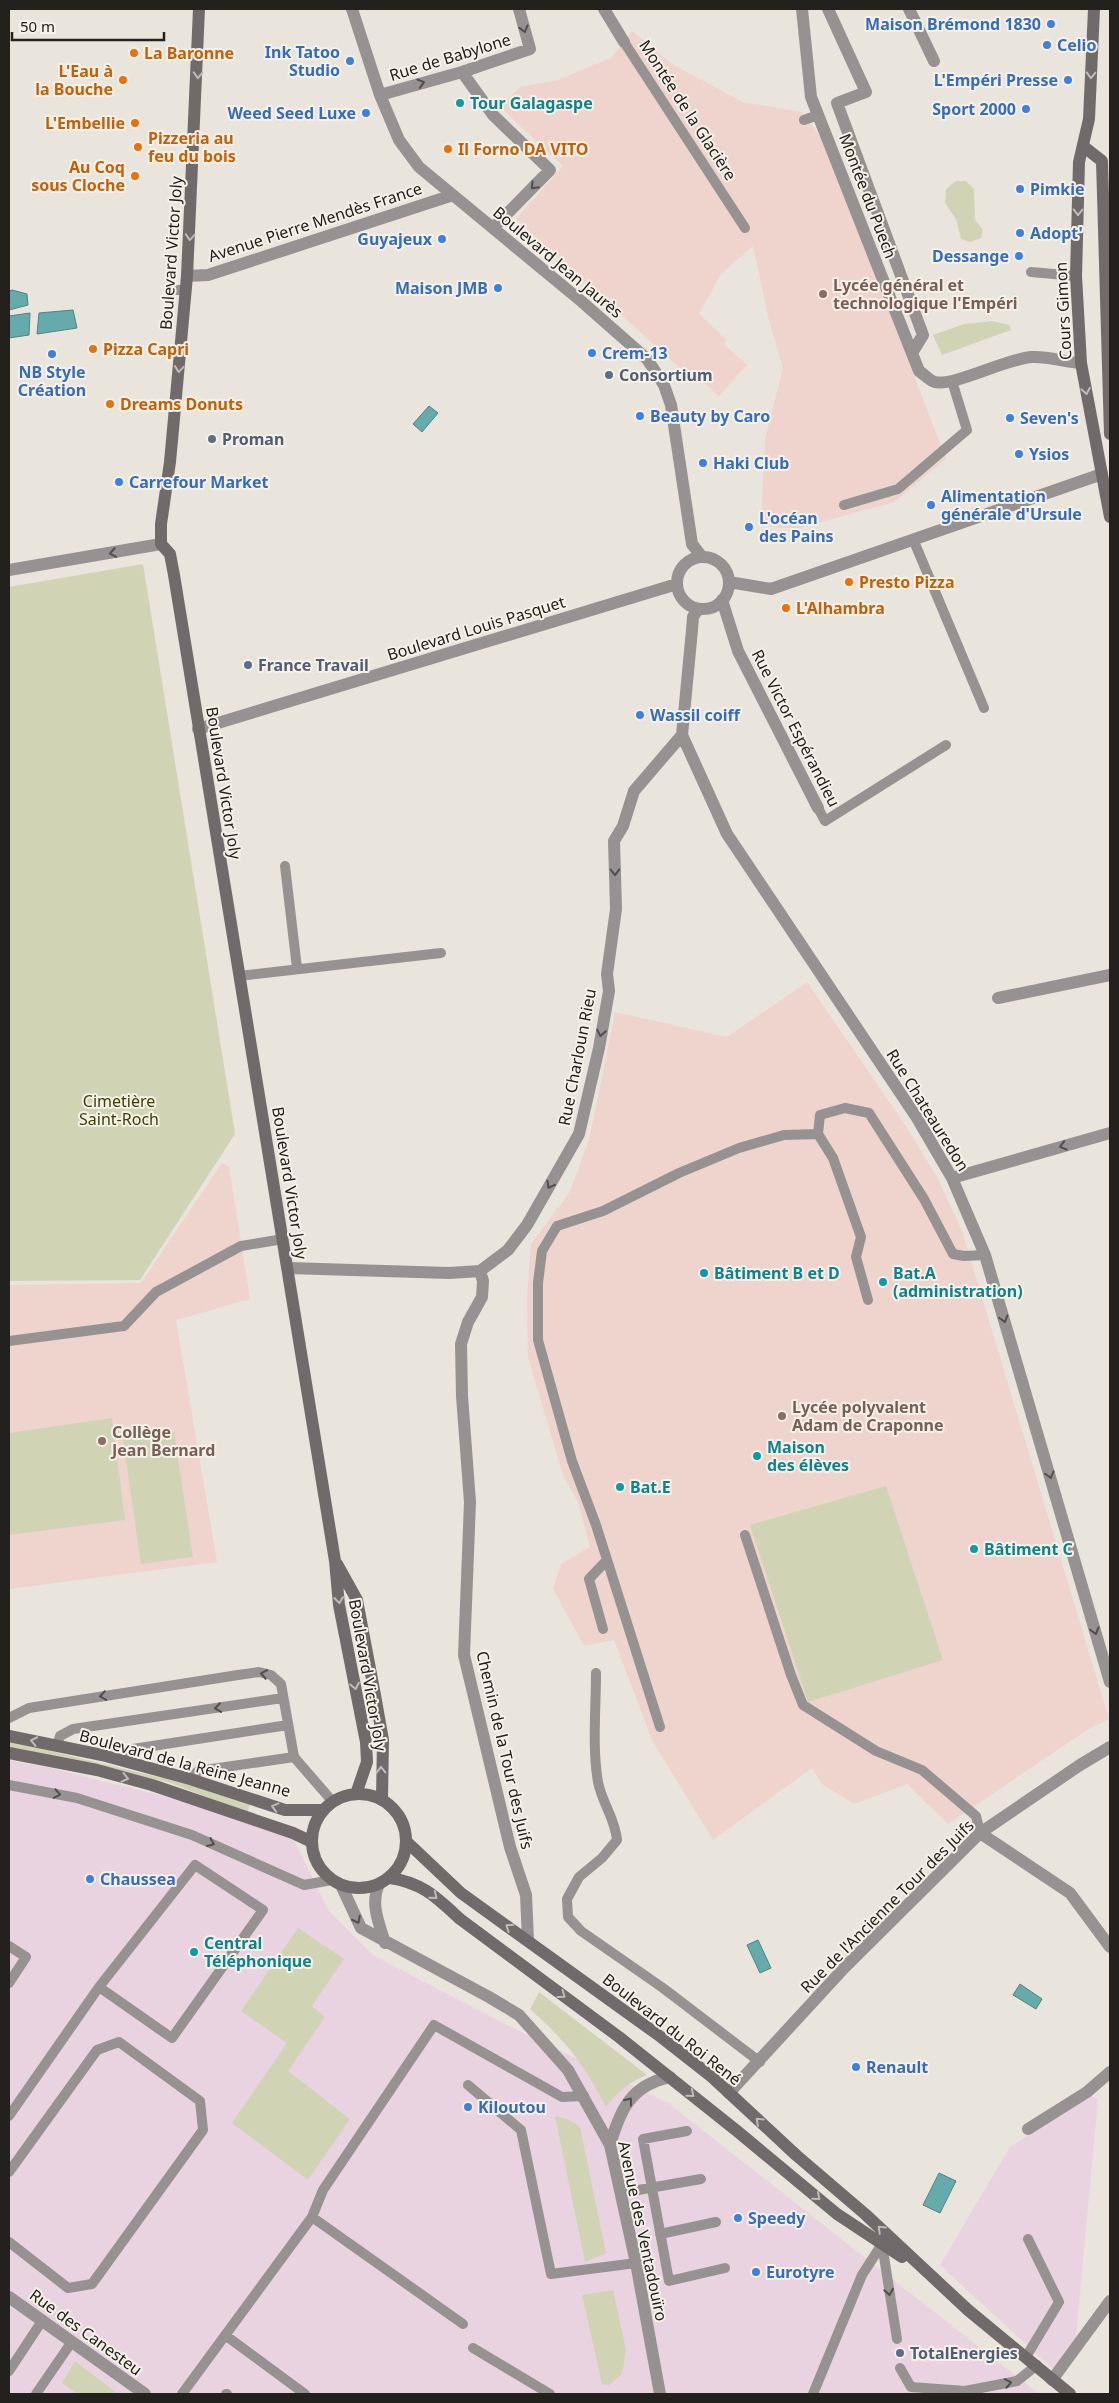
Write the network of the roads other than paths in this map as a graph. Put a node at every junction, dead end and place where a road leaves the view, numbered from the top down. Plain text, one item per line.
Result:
1 (199, 9) edge
2 (352, 9) edge
3 (519, 9) edge
4 (604, 9) edge
5 (802, 9) edge
6 (828, 9) edge
7 (910, 9) edge
8 (1094, 9) edge
9 (624, 42) joint
10 (934, 62) dead end
11 (462, 72) junction
12 (380, 95) junction
13 (818, 115) junction
14 (804, 120) dead end
15 (1083, 146) junction
16 (453, 195) junction
17 (494, 228) junction
18 (745, 228) dead end
19 (1107, 238) edge
20 (1031, 272) dead end
21 (187, 276) junction
22 (1076, 276) junction
23 (172, 290) dead end
24 (186, 290) junction
25 (912, 354) junction
26 (1081, 363) junction
27 (952, 380) junction
28 (1110, 434) edge
29 (1106, 472) edge
30 (844, 505) dead end
31 (1110, 517) edge
32 (913, 539) junction
33 (161, 544) junction
34 (702, 557) junction
35 (9, 570) edge
36 (729, 582) junction
37 (677, 584) junction
38 (722, 600) junction
39 (698, 609) junction
40 (984, 708) dead end
41 (198, 729) junction
42 (682, 735) junction
43 (946, 745) dead end
44 (818, 808) joint
45 (285, 866) dead end
46 (441, 953) dead end
47 (297, 968) junction
48 (1110, 975) edge
49 (239, 976) junction
50 (998, 998) dead end
51 (1110, 1133) edge
52 (818, 1134) junction
53 (952, 1178) junction
54 (283, 1239) junction
55 (985, 1256) junction
56 (288, 1268) junction
57 (480, 1271) junction
58 (868, 1300) dead end
59 (9, 1341) edge
60 (745, 1535) dead end
61 (607, 1560) junction
62 (336, 1561) junction
63 (603, 1629) dead end
64 (596, 1673) dead end
65 (1110, 1682) edge
66 (283, 1698) junction
67 (9, 1718) edge
68 (288, 1725) junction
69 (660, 1727) dead end
70 (9, 1736) edge
71 (57, 1746) junction
72 (1110, 1747) edge
73 (9, 1753) edge
74 (294, 1756) junction
75 (123, 1761) junction
76 (190, 1779) junction
77 (9, 1785) edge
78 (356, 1794) junction
79 (382, 1800) junction
80 (328, 1806) junction
81 (980, 1833) junction
82 (312, 1842) junction
83 (407, 1842) junction
84 (384, 1881) junction
85 (336, 1883) junction
86 (528, 1940) junction
87 (385, 1943) junction
88 (9, 1946) edge
89 (1110, 1947) edge
90 (9, 1983) edge
91 (99, 1987) junction
92 (760, 2062) junction
93 (1110, 2072) edge
94 (670, 2077) junction
95 (468, 2085) dead end
96 (729, 2093) junction
97 (584, 2096) junction
98 (9, 2116) edge
99 (1028, 2129) dead end
100 (687, 2131) dead end
101 (610, 2145) junction
102 (9, 2172) edge
103 (701, 2179) dead end
104 (651, 2187) junction
105 (622, 2193) junction
106 (312, 2217) junction
107 (716, 2222) dead end
108 (660, 2234) junction
109 (1028, 2239) dead end
110 (9, 2242) edge
111 (882, 2244) junction
112 (636, 2263) junction
113 (725, 2268) dead end
114 (929, 2275) junction
115 (9, 2297) edge
116 (1110, 2301) edge
117 (42, 2321) junction
118 (462, 2324) dead end
119 (225, 2335) junction
120 (897, 2339) dead end
121 (71, 2342) junction
122 (473, 2348) dead end
123 (1032, 2361) junction
124 (900, 2368) dead end
125 (9, 2371) edge
126 (1052, 2380) junction
127 (39, 2393) edge
128 (145, 2394) edge
129 (182, 2394) edge
130 (305, 2394) edge
131 (550, 2394) edge
132 (660, 2394) edge
133 (813, 2394) edge
134 (1070, 2394) edge

1 -> 21 main road, Boulevard Victor Joly
2 - 12 street, Boulevard Jean Jaurès
3 -> 11 street, Rue de Babylone
4 - 9 street, Montée de la Glacière
5 - 13 street, Montée du Puech
6 - 25 street
7 - 10 street
8 -> 15 main road, Cours Gimon
9 - 18 lane, Montée de la Glacière
12 -> 11 street, Rue de Babylone
11 -> 17 street
12 - 16 street, Boulevard Jean Jaurès
13 - 14 lane
13 - 25 street, Montée du Puech
15 - 19 main road
15 -> 22 main road, Cours Gimon
16 - 17 street, Boulevard Jean Jaurès
16 - 21 street, Avenue Pierre Mendès France
17 - 34 street, Boulevard Jean Jaurès
19 - 28 main road
20 - 22 lane
21 - 24 main road, Boulevard Victor Joly
22 - 26 main road, Cours Gimon
23 - 24 lane
24 -> 33 main road, Boulevard Victor Joly
25 - 27 street, Montée du Puech
26 - 27 street, Montée du Puech
26 -> 29 main road, Cours Gimon
27 - 30 lane
29 - 31 main road, Cours Gimon
29 - 32 street
32 - 36 street
32 - 40 lane
33 -> 35 street
33 - 41 main road, Boulevard Victor Joly
34 - 36 street
34 - 37 street
36 - 38 street
37 - 39 street
37 - 41 street, Boulevard Louis Pasquet
38 - 39 street
38 - 44 street, Rue Victor Espérandieu
39 - 42 street
41 - 49 main road, Boulevard Victor Joly
42 - 53 street, Rue Chateauredon
42 -> 57 street, Rue Charloun Rieu
43 - 44 lane, Rue Victor Espérandieu
45 - 47 lane
46 - 47 lane
47 - 49 lane
48 - 50 street
49 - 54 main road, Boulevard Victor Joly
51 -> 53 street
52 - 55 lane
52 - 58 lane
52 - 61 lane
53 - 55 street, Rue Chateauredon
54 - 56 main road, Boulevard Victor Joly
54 - 59 lane
55 -> 65 street, Rue Chateauredon
56 - 57 street
56 - 62 main road, Boulevard Victor Joly
57 - 86 street, Chemin de la Tour des Juifs
60 - 81 lane
61 - 63 lane
61 - 69 lane
62 -> 78 main road, Boulevard Victor Joly
79 -> 62 main road, Boulevard Victor Joly
64 - 92 lane
66 -> 67 lane
66 - 68 lane
66 -> 71 lane
68 - 74 lane
68 - 75 lane
71 -> 70 main road, Boulevard de la Reine Jeanne
71 - 75 main road, Boulevard de la Reine Jeanne
72 - 81 street, Rue de l'Ancienne Tour des Juifs
73 -> 82 main road, Boulevard de la Reine Jeanne
74 - 76 lane
74 - 80 lane
75 - 76 main road, Boulevard de la Reine Jeanne
80 -> 76 main road, Boulevard de la Reine Jeanne
77 -> 85 lane
78 - 79 main road
78 - 80 main road
79 - 83 main road
80 - 82 main road
81 - 89 street
81 - 92 street, Rue de l'Ancienne Tour des Juifs
82 - 85 main road
83 - 84 main road
86 -> 83 main road, Boulevard du Roi René
84 - 85 main road
84 - 87 street
84 -> 94 main road, Boulevard du Roi René
85 -> 87 street, Avenue des Ventadouïro
86 - 96 main road, Boulevard du Roi René
87 - 97 street, Avenue des Ventadouïro
88 - 90 lane
91 - 91 lane
91 - 98 lane
92 - 96 street, Rue de l'Ancienne Tour des Juifs
93 - 99 street
101 -> 94 street
94 -> 111 main road, Boulevard du Roi René
95 - 112 lane
114 -> 96 main road, Boulevard du Roi René
97 - 101 street, Avenue des Ventadouïro
97 - 106 lane
100 - 104 lane
101 - 105 street, Avenue des Ventadouïro
102 - 110 lane
103 - 104 lane
104 - 105 lane
104 - 108 lane
105 - 112 street, Avenue des Ventadouïro
106 - 118 lane
106 - 119 lane
107 - 108 lane
108 - 113 lane
109 - 123 lane
111 - 114 main road, Boulevard du Roi René
111 -> 120 lane
111 - 133 lane
112 - 132 street, Avenue des Ventadouïro
114 - 123 main road, Boulevard du Roi René
115 - 117 street, Rue des Canesteu
116 - 126 street
117 - 121 street, Rue des Canesteu
117 - 125 lane
119 - 129 lane
119 - 130 lane
121 - 127 lane
121 - 128 street, Rue des Canesteu
122 - 131 lane
124 -> 123 lane
123 - 126 main road, Boulevard du Roi René
126 - 134 main road, Boulevard du Roi René

